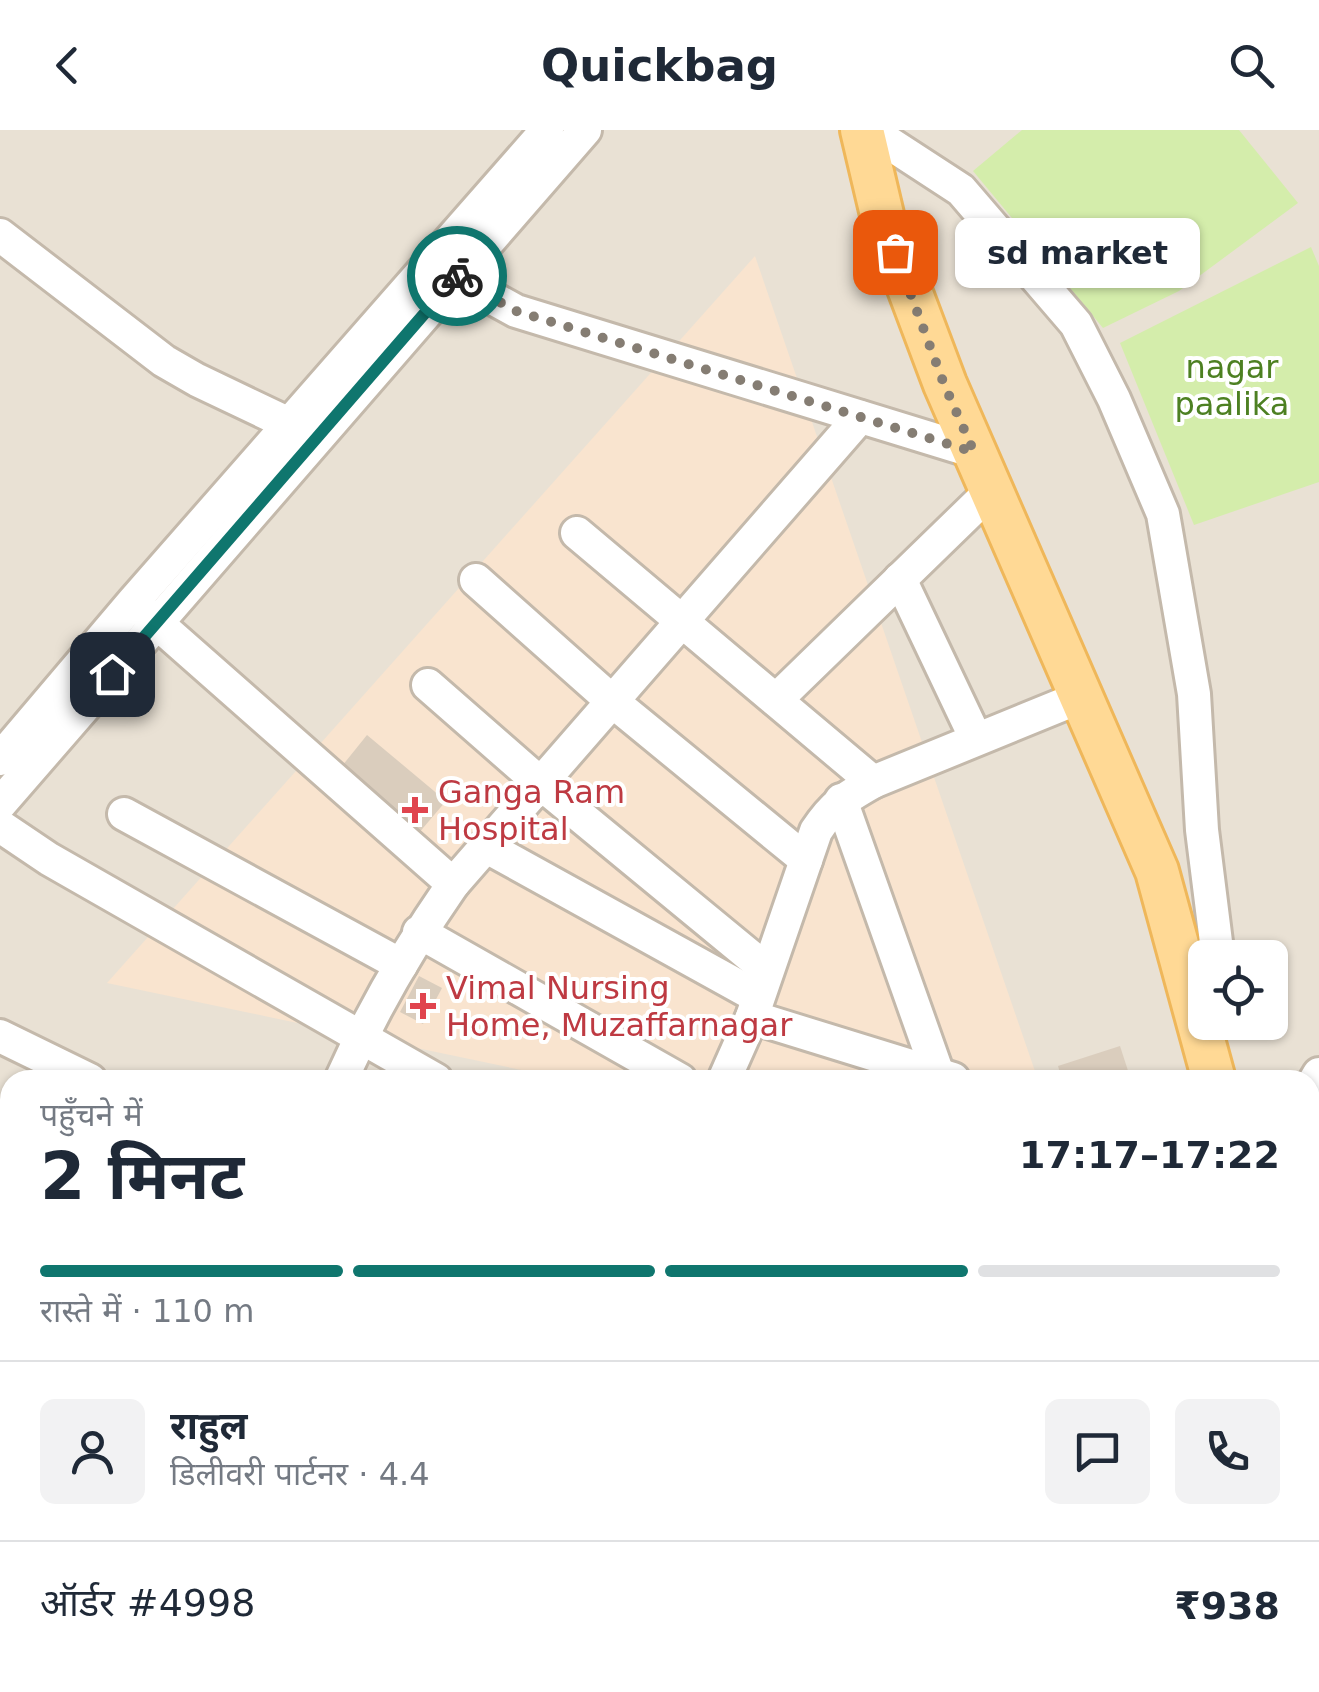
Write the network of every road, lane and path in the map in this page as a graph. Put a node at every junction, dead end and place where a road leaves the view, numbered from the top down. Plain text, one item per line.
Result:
1 (546, 130) edge
2 (585, 130) edge
3 (865, 130) edge
4 (0, 235) edge
5 (448, 265) junction
6 (860, 417) junction
7 (304, 431) junction
8 (983, 471) junction
9 (577, 533) dead end
10 (900, 579) junction
11 (476, 580) dead end
12 (145, 612) junction
13 (681, 622) junction
14 (428, 686) dead end
15 (1081, 697) junction
16 (776, 700) junction
17 (612, 701) junction
18 (976, 740) junction
19 (0, 759) edge
20 (540, 782) junction
21 (872, 782) junction
22 (841, 800) junction
23 (0, 804) edge
24 (124, 814) dead end
25 (0, 826) edge
26 (484, 846) junction
27 (806, 860) junction
28 (452, 884) junction
29 (419, 932) junction
30 (1216, 940) edge
31 (400, 965) junction
32 (759, 994) junction
33 (0, 1036) edge
34 (360, 1036) junction
35 (1213, 1040) edge
36 (70, 1070) edge
37 (345, 1070) edge
38 (419, 1070) edge
39 (662, 1070) edge
40 (728, 1070) edge
41 (931, 1070) edge
42 (944, 1070) edge
43 (1208, 1070) edge
44 (1211, 1070) edge

1 - 5 street
2 - 5 street
3 - 8 main road
3 - 15 street
3 - 30 street
4 - 7 street
5 - 6 street
5 - 7 street
6 - 8 street
6 - 13 street
7 - 12 street
8 - 10 street
8 - 15 main road
9 - 13 street
10 - 16 street
10 - 18 street
11 - 17 street
12 - 19 street
12 - 23 street
12 - 28 street
13 - 16 street
13 - 17 street
14 - 20 street
15 - 18 street
15 - 43 main road
16 - 21 street
17 - 20 street
17 - 27 street
18 - 21 street
20 - 26 street
20 - 32 street
21 - 22 street
22 - 27 street
22 - 42 street
24 - 31 street
25 - 34 street
26 - 28 street
26 - 32 street
27 - 32 street
28 - 29 street
29 - 31 street
29 - 39 street
31 - 34 street
32 - 40 street
32 - 41 street
33 - 36 street
34 - 37 street
34 - 38 street
35 - 44 street

